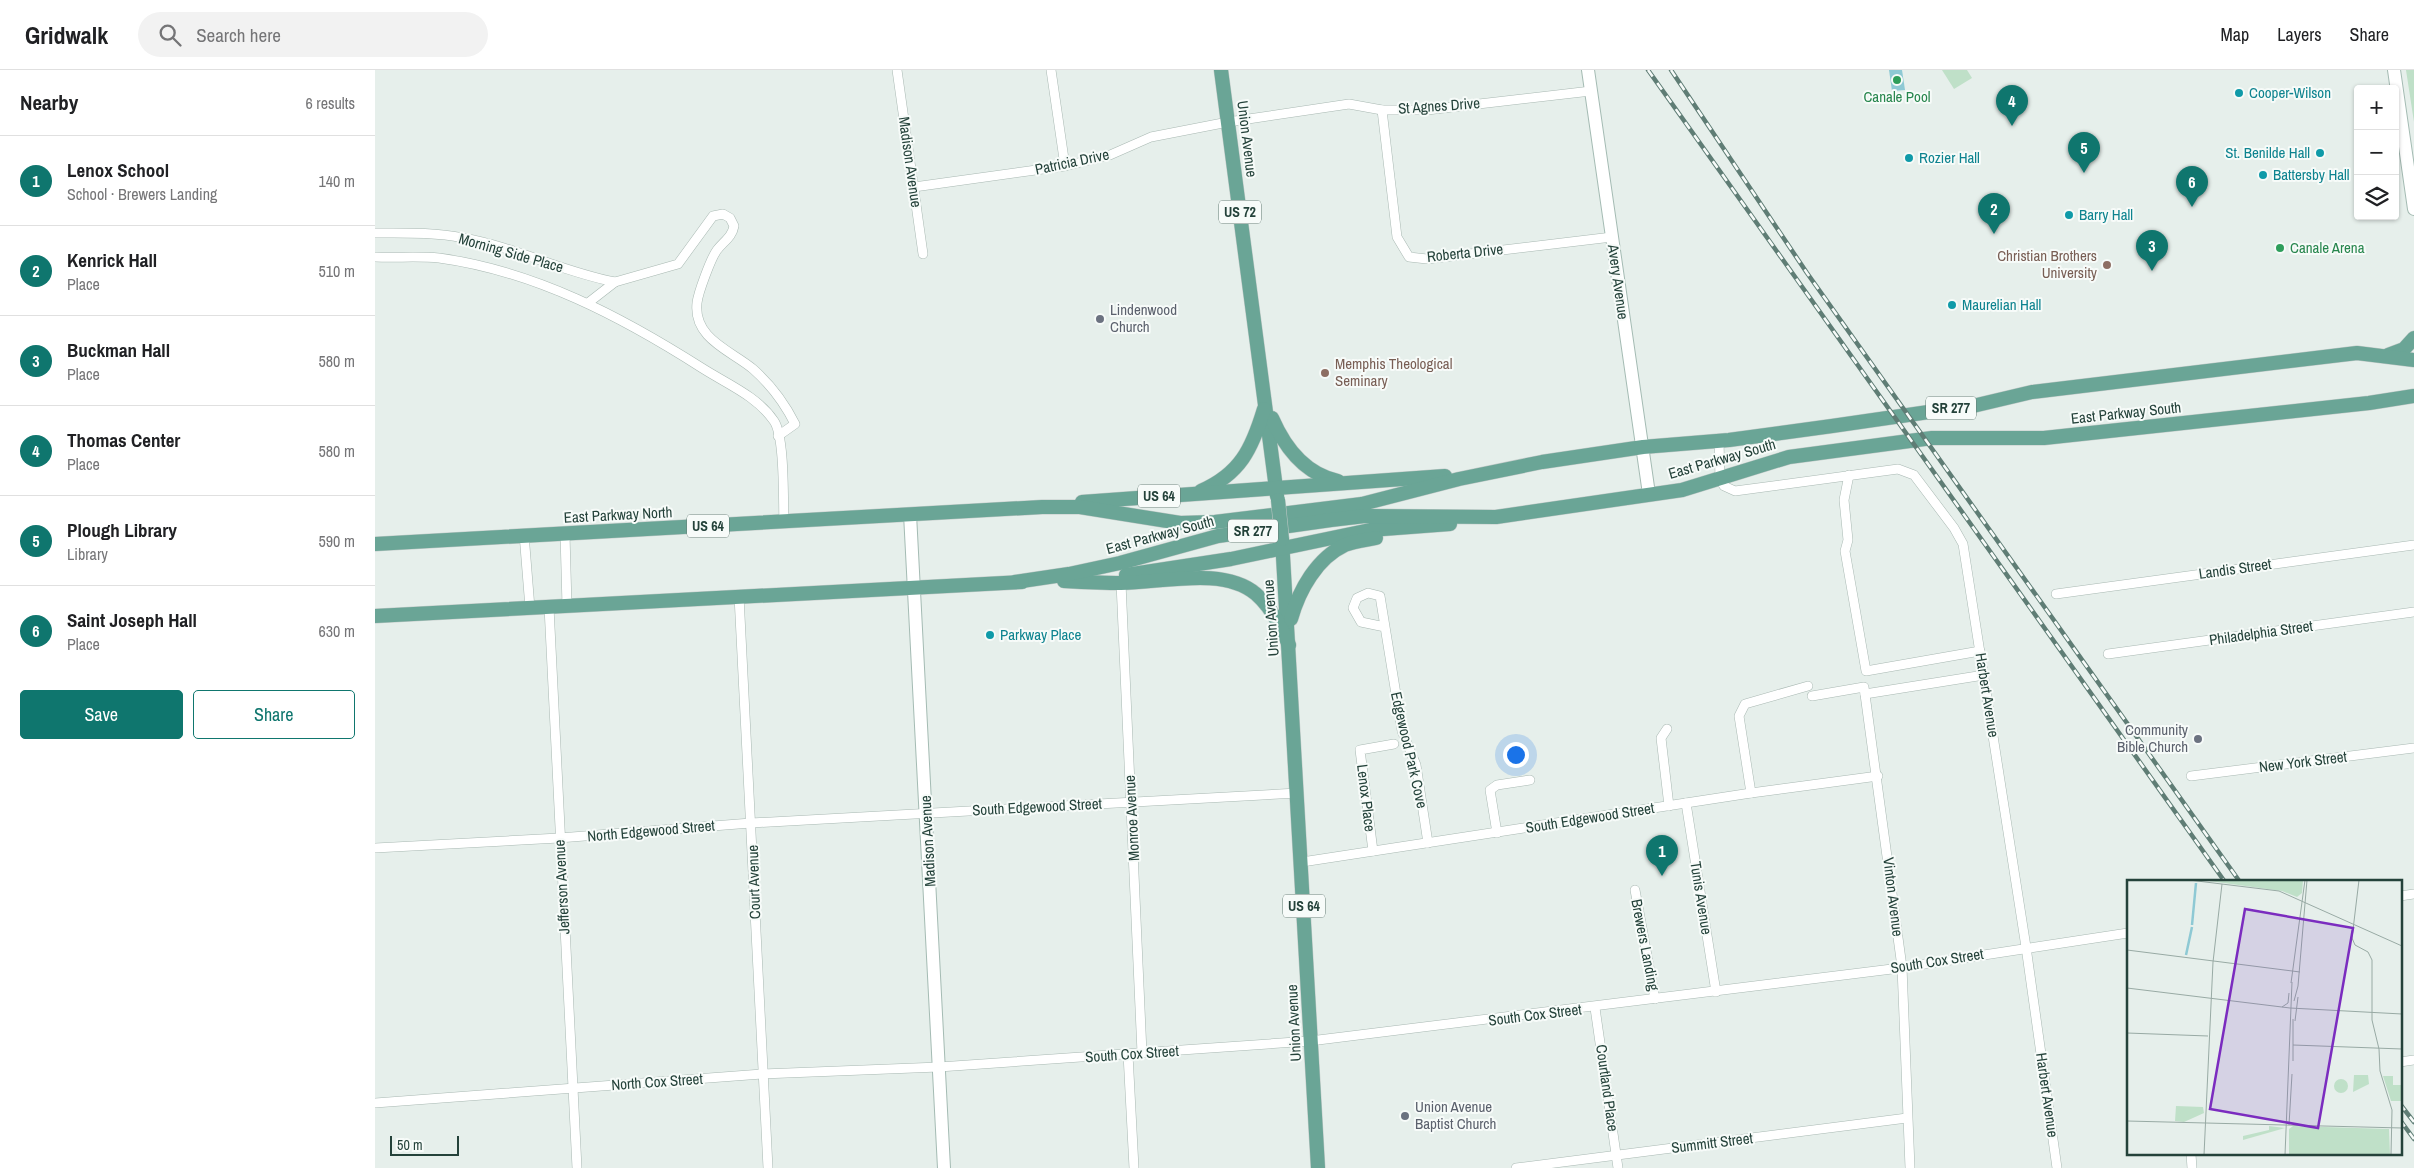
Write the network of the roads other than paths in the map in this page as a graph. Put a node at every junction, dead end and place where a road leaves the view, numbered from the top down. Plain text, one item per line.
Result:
1 (897, 70) edge
2 (1051, 70) edge
3 (1221, 70) edge
4 (1588, 70) edge
5 (2394, 70) edge
6 (1591, 91) junction
7 (1382, 110) junction
8 (1228, 122) junction
9 (1065, 166) junction
10 (914, 188) junction
11 (2414, 209) edge
12 (375, 233) edge
13 (1612, 237) junction
14 (923, 254) dead end
15 (375, 257) edge
16 (615, 282) junction
17 (588, 303) junction
18 (2414, 338) edge
19 (2385, 356) junction
20 (2414, 360) edge
21 (2414, 396) edge
22 (1265, 404) junction
23 (778, 436) junction
24 (1719, 440) junction
25 (1643, 447) junction
26 (1489, 473) junction
27 (1849, 475) junction
28 (1720, 480) junction
29 (1350, 483) junction
30 (1194, 494) junction
31 (1277, 494) junction
32 (1649, 494) junction
33 (1042, 507) junction
34 (910, 514) junction
35 (1496, 517) junction
36 (784, 522) junction
37 (1429, 527) junction
38 (524, 534) junction
39 (565, 534) junction
40 (375, 544) edge
41 (1282, 544) junction
42 (2414, 545) edge
43 (1064, 581) junction
44 (1015, 582) junction
45 (1121, 583) junction
46 (914, 587) junction
47 (2056, 594) dead end
48 (739, 596) junction
49 (549, 606) junction
50 (567, 606) junction
51 (530, 608) junction
52 (2414, 612) edge
53 (375, 616) edge
54 (1385, 627) dead end
55 (1288, 629) junction
56 (1289, 645) junction
57 (1980, 651) junction
58 (2108, 654) dead end
59 (1984, 676) junction
60 (1808, 686) dead end
61 (1865, 690) junction
62 (1812, 696) dead end
63 (1667, 729) dead end
64 (1395, 744) dead end
65 (2414, 748) edge
66 (1878, 776) junction
67 (2191, 776) dead end
68 (1530, 780) dead end
69 (1298, 793) junction
70 (1751, 793) junction
71 (1131, 801) junction
72 (1686, 804) junction
73 (1669, 806) junction
74 (927, 813) junction
75 (751, 822) junction
76 (1497, 833) junction
77 (559, 838) junction
78 (1428, 843) junction
79 (375, 848) edge
80 (1373, 852) junction
81 (1302, 862) junction
82 (1635, 890) dead end
83 (2414, 894) edge
84 (2401, 896) edge
85 (2127, 933) edge
86 (2026, 947) junction
87 (1901, 967) junction
88 (1715, 992) junction
89 (1655, 999) junction
90 (1595, 1008) junction
91 (1310, 1041) junction
92 (1142, 1053) junction
93 (1128, 1054) junction
94 (2414, 1060) edge
95 (2401, 1062) edge
96 (939, 1067) junction
97 (762, 1074) junction
98 (573, 1087) junction
99 (375, 1104) edge
100 (1907, 1118) junction
101 (1617, 1155) junction
102 (577, 1168) edge
103 (768, 1168) edge
104 (944, 1168) edge
105 (1134, 1168) edge
106 (1318, 1168) edge
107 (1517, 1168) edge
108 (1618, 1168) edge
109 (1910, 1168) edge
110 (2057, 1168) edge

1 - 10 street, Madison Avenue
2 - 9 street
3 - 8 main road, Union Avenue / US 72
4 - 6 street, Avery Avenue
5 - 11 street
6 - 7 street, St Agnes Drive
6 - 13 street, Avery Avenue
7 - 8 street, St Agnes Drive
7 - 13 street, Roberta Drive
8 - 9 street, Patricia Drive
8 - 22 main road, Union Avenue / US 72
9 - 10 street, Patricia Drive
10 - 14 street, Madison Avenue
12 - 16 street, Morning Side Place
13 - 25 street, Avery Avenue
15 - 17 street, Morning Side Place
16 - 17 street, Morning Side Place
16 - 23 street, Morning Side Place
17 - 23 street, Morning Side Place
18 - 19 main road
19 - 20 main road, East Parkway South / SR 277
19 - 24 main road, East Parkway South / SR 277
21 - 28 main road, East Parkway South / SR 277
22 - 29 main road
22 - 30 main road
22 - 31 main road, Union Avenue / US 72
23 - 36 street, Morning Side Place
24 - 25 main road, East Parkway South / SR 277
24 - 28 street
25 - 26 main road, East Parkway South / SR 277
25 - 32 street, Avery Avenue
26 - 29 main road
26 - 33 main road, East Parkway South
27 - 28 street, Harbert Avenue
27 - 57 street, Harbert Avenue
27 - 57 street
28 - 32 main road, East Parkway South / SR 277
29 - 31 main road
30 - 31 main road, US 64
30 - 33 main road, US 64
31 - 41 main road, Union Avenue / US 64, bridge
32 - 35 main road, East Parkway South / SR 277
33 - 34 main road, East Parkway North / US 64
34 - 36 main road, East Parkway North / US 64
34 - 46 street, Madison Avenue
35 - 37 main road
35 - 44 main road, East Parkway South / SR 277
36 - 39 main road, East Parkway North / US 64
37 - 41 main road
37 - 55 main road
38 - 39 main road, East Parkway North / US 64
38 - 40 main road, East Parkway North / US 64
38 - 51 street
39 - 50 street
41 - 43 main road
41 - 55 main road, Union Avenue / US 64
42 - 47 street, Landis Street
43 - 44 main road, US 64
43 - 45 main road, US 64
44 - 46 main road, US 64
45 - 56 main road, US 64
45 - 71 street, Monroe Avenue
46 - 48 main road, US 64
46 - 74 street, Madison Avenue
48 - 50 main road, US 64
48 - 75 street, Court Avenue
49 - 50 main road, US 64
49 - 51 main road, US 64
49 - 77 street, Jefferson Avenue
51 - 53 main road, US 64
52 - 58 street, Philadelphia Street
54 - 78 street, Edgewood Park Cove
55 - 56 main road, Union Avenue / US 64
56 - 69 main road, Union Avenue / US 64
57 - 59 street, Harbert Avenue
59 - 61 street
59 - 86 street, Harbert Avenue
60 - 70 street
61 - 62 street
61 - 66 street, Vinton Avenue
63 - 73 street
64 - 80 street, Lenox Place
65 - 67 street, New York Street
66 - 70 street, South Edgewood Street
66 - 87 street, Vinton Avenue
68 - 76 street
69 - 71 street, South Edgewood Street
69 - 81 main road, Union Avenue / US 64
70 - 72 street, South Edgewood Street
71 - 74 street, South Edgewood Street
71 - 92 street, Monroe Avenue
72 - 73 street, South Edgewood Street
72 - 88 street, Tunis Avenue
73 - 76 street, South Edgewood Street
74 - 75 street, North Edgewood Street
74 - 96 street, Madison Avenue
75 - 77 street, North Edgewood Street
75 - 97 street, Court Avenue
76 - 78 street, South Edgewood Street
77 - 79 street, North Edgewood Street
77 - 98 street, Jefferson Avenue
78 - 80 street, South Edgewood Street
80 - 81 street, South Edgewood Street
81 - 91 main road, Union Avenue / US 64
82 - 89 street, Brewers Landing
83 - 84 street
85 - 86 street, South Cox Street
86 - 87 street, South Cox Street
86 - 110 street, Harbert Avenue
87 - 88 street, South Cox Street
87 - 100 street, Vinton Avenue
88 - 89 street, South Cox Street
89 - 90 street, South Cox Street
90 - 91 street, South Cox Street
90 - 101 street, Courtland Place
91 - 92 street, South Cox Street
91 - 106 main road, Union Avenue / US 64
92 - 93 street, South Cox Street
93 - 96 street, South Cox Street
93 - 105 street
94 - 95 street
96 - 97 street, North Cox Street
96 - 104 street, Madison Avenue
97 - 98 street, North Cox Street
97 - 103 street, Court Avenue
98 - 99 street, North Cox Street
98 - 102 street, Jefferson Avenue
100 - 101 street, Summitt Street
100 - 109 street, Vinton Avenue
101 - 107 street, Summitt Street
101 - 108 street, Courtland Place

